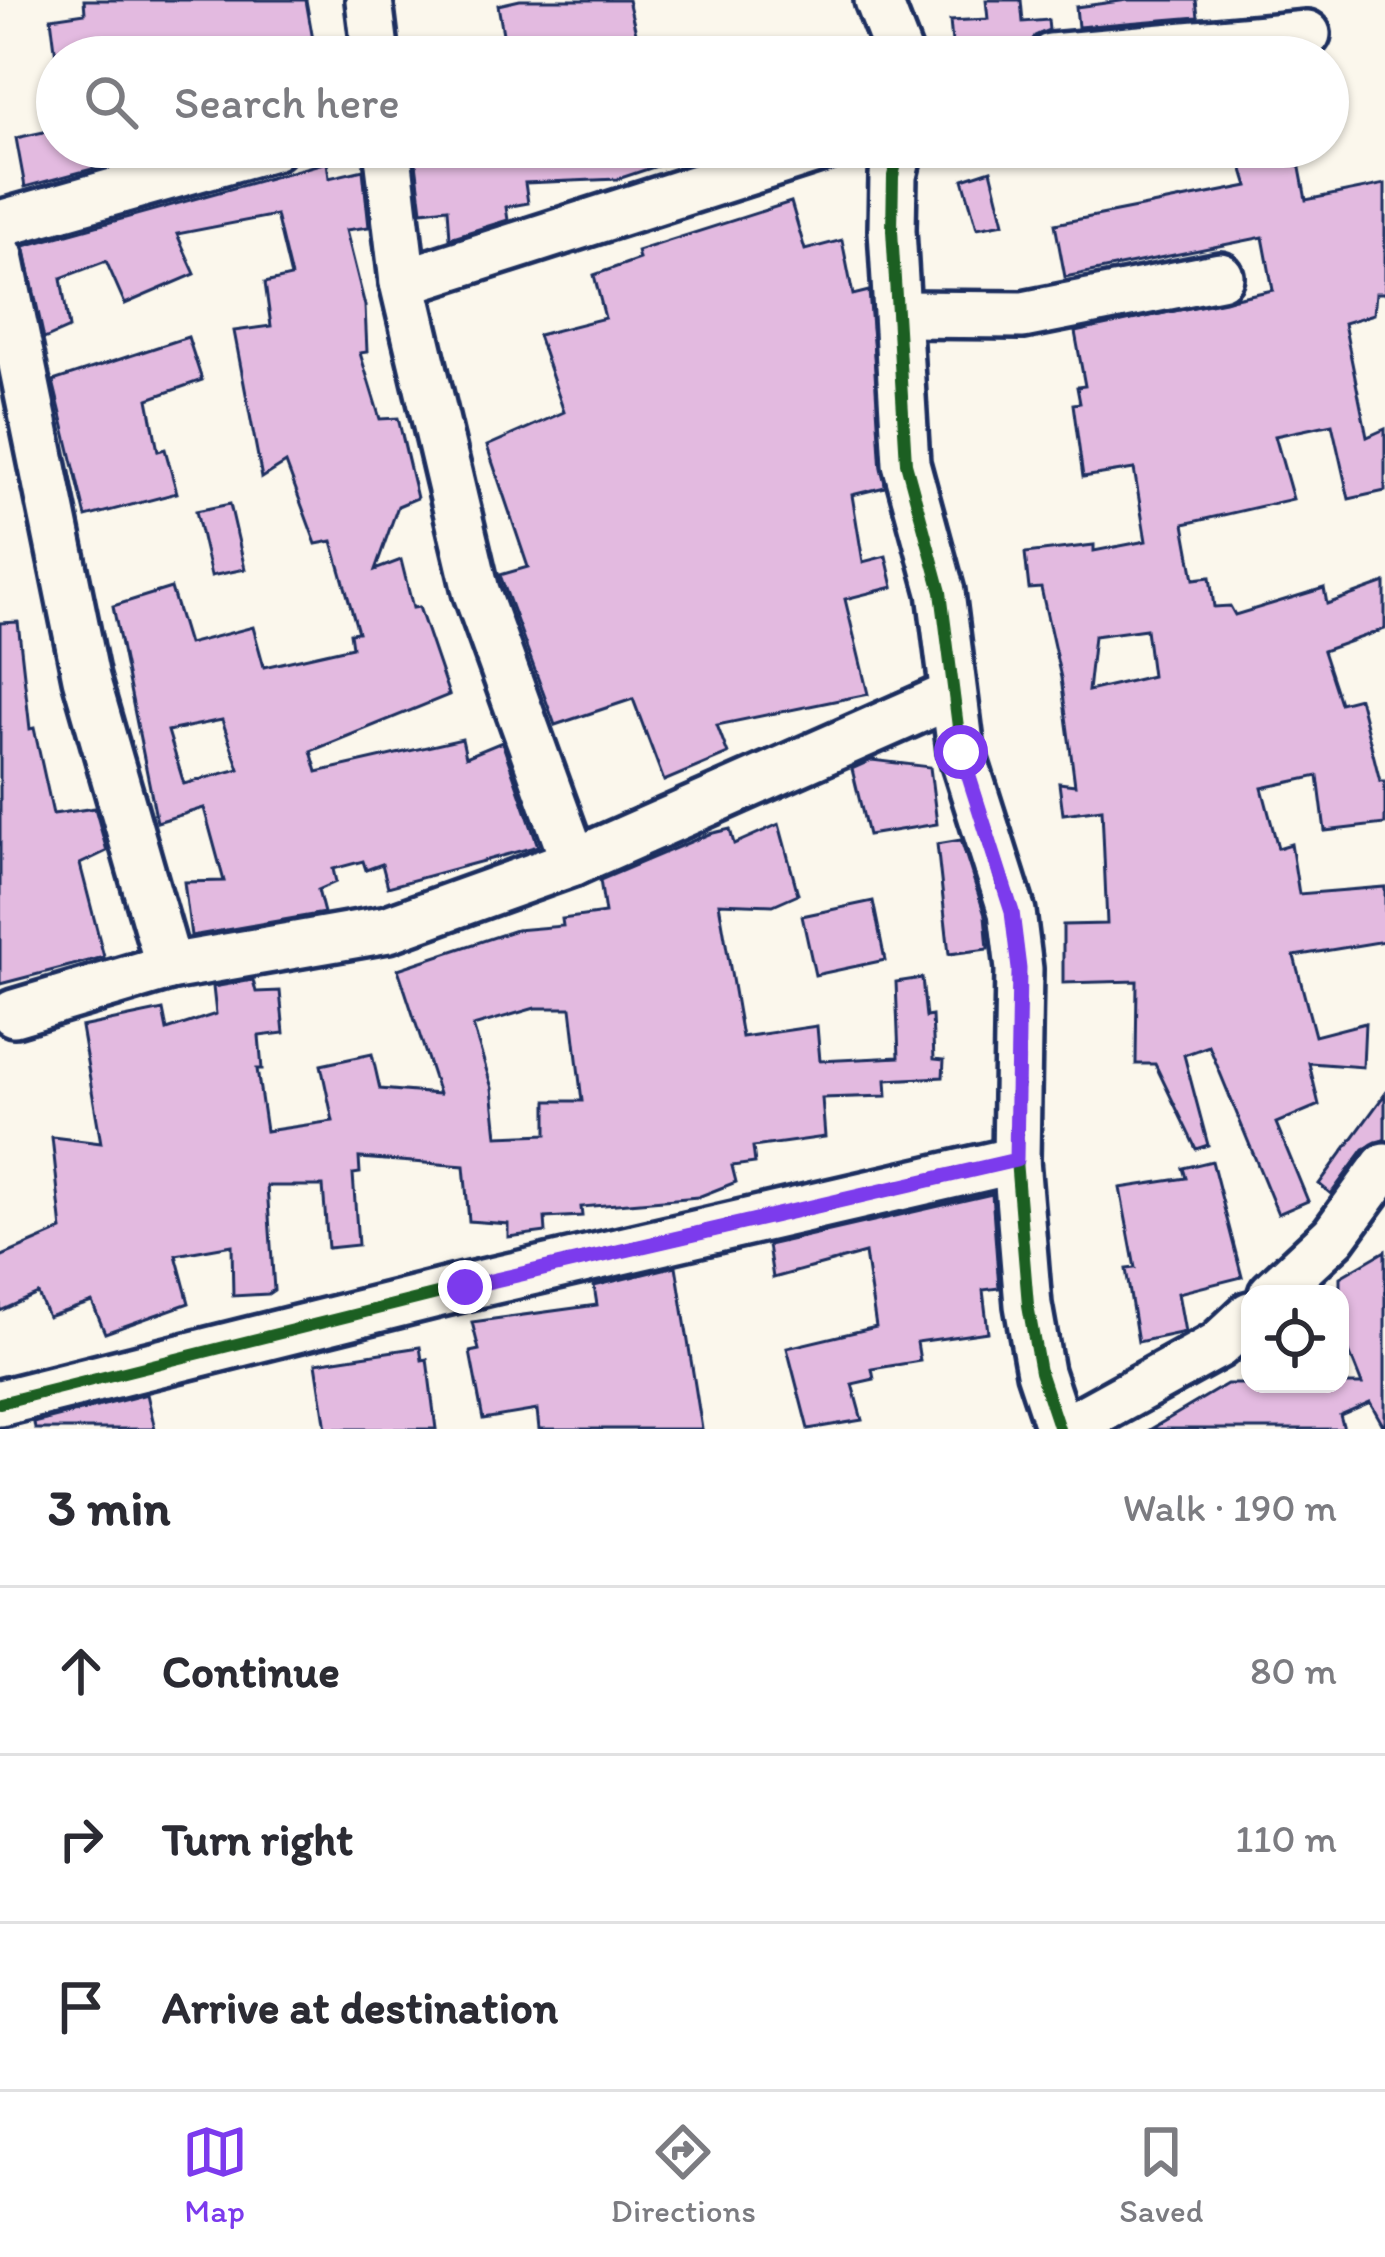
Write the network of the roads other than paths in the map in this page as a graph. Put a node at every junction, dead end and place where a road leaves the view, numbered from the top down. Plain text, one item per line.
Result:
1 (369, 0) edge
2 (878, 0) edge
3 (1307, 34) dead end
4 (373, 36) edge
5 (892, 36) edge
6 (1285, 36) edge
7 (199, 168) edge
8 (390, 168) edge
9 (759, 168) edge
10 (895, 168) edge
11 (0, 224) edge
12 (0, 256) edge
13 (1220, 277) dead end
14 (403, 282) junction
15 (900, 314) junction
16 (952, 695) junction
17 (574, 862) junction
18 (169, 967) junction
19 (14, 1012) dead end
20 (1016, 1160) junction
21 (1385, 1166) edge
22 (1281, 1285) edge
23 (1241, 1323) edge
24 (0, 1403) edge
25 (1063, 1429) edge

1 - 4 street
2 - 5 street
3 - 6 street
7 - 11 street
8 - 14 street
9 - 14 street
10 - 15 street
12 - 18 street
13 - 15 street
14 - 17 street
15 - 16 street
16 - 17 street
16 - 20 street
17 - 18 street
18 - 19 street
20 - 24 street
20 - 25 street
21 - 22 street
23 - 25 street

